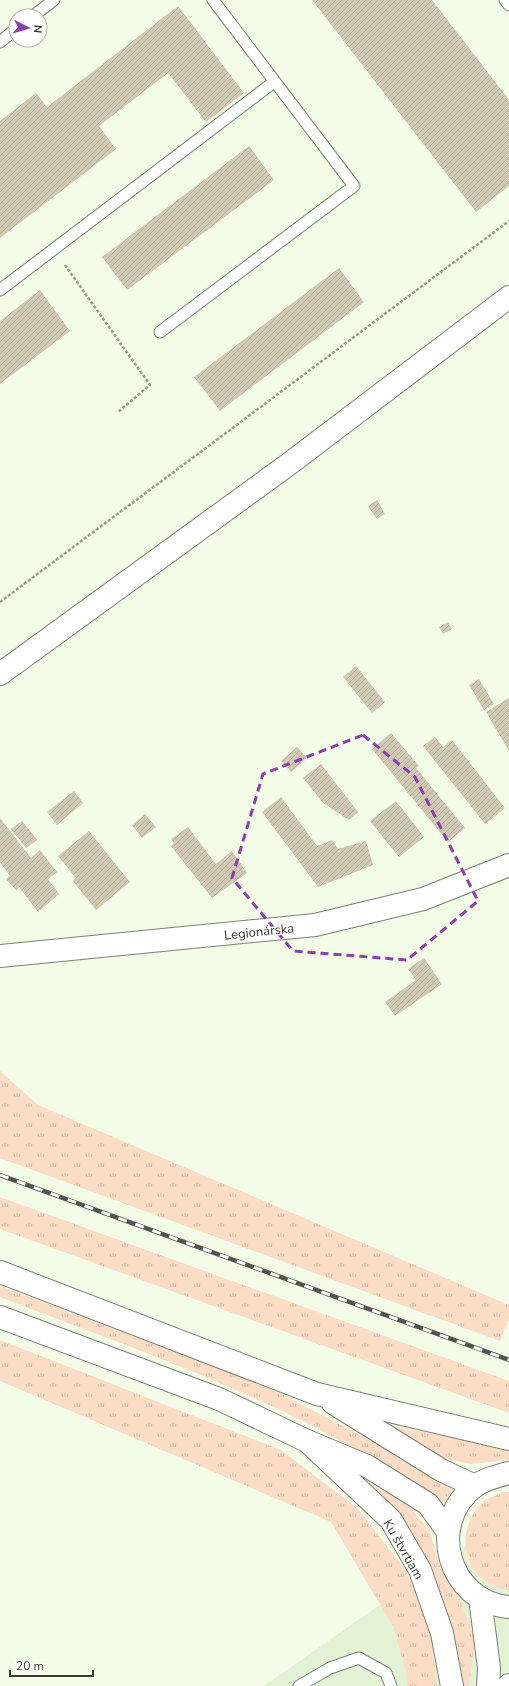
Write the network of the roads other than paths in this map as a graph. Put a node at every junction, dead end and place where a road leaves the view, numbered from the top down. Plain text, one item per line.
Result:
1 (54, 0) edge
2 (212, 0) edge
3 (505, 0) edge
4 (509, 5) edge
5 (44, 8) edge
6 (8, 36) edge
7 (0, 42) edge
8 (274, 82) junction
9 (0, 290) edge
10 (509, 297) edge
11 (160, 332) dead end
12 (0, 674) edge
13 (509, 865) edge
14 (0, 956) edge
15 (0, 1272) edge
16 (0, 1317) edge
17 (317, 1394) junction
18 (509, 1439) edge
19 (307, 1441) junction
20 (509, 1473) edge
21 (475, 1486) junction
22 (448, 1532) junction
23 (480, 1598) junction
24 (509, 1607) edge
25 (299, 1686) edge
26 (391, 1686) edge
27 (452, 1686) edge
28 (488, 1686) edge

1 - 5 lane
2 - 8 lane
3 - 4 lane
6 - 7 lane
8 - 9 lane
8 - 11 lane
10 - 12 main road
13 - 14 main road, Legionárska
15 - 17 main road
16 - 19 main road
17 - 18 main road
17 - 21 main road
19 - 22 main road
19 - 27 main road, Ku štvrtiam
20 - 21 main road
21 - 22 main road
22 - 23 main road
23 - 24 main road
23 - 28 main road
25 - 26 lane

